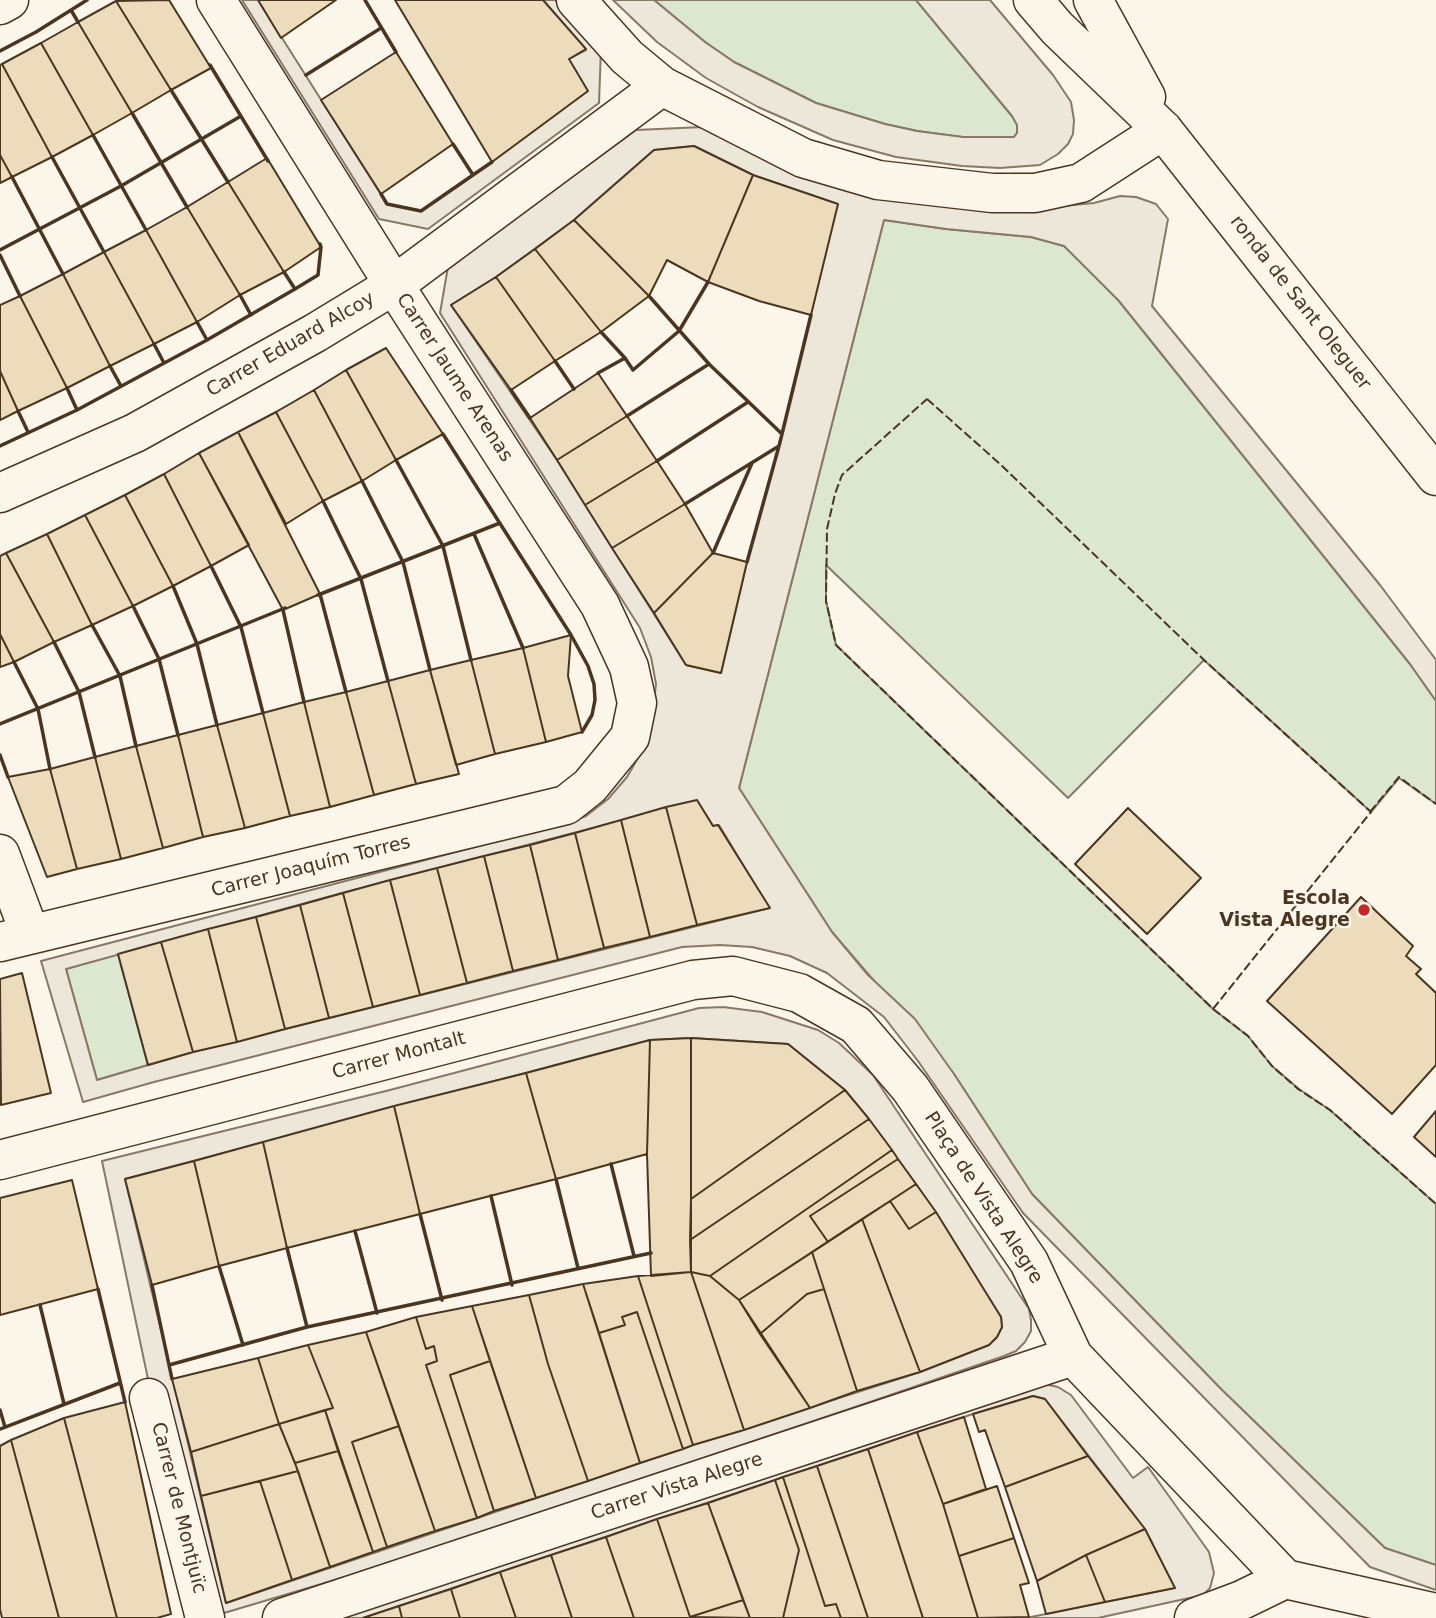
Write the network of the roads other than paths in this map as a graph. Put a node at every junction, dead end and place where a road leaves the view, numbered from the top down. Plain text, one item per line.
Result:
1 (9, 0) edge
2 (216, 0) edge
3 (576, 0) edge
4 (1033, 0) edge
5 (1093, 0) edge
6 (0, 5) edge
7 (662, 86) junction
8 (1163, 130) junction
9 (394, 285) junction
10 (1436, 476) edge
11 (0, 493) edge
12 (607, 764) joint
13 (0, 854) edge
14 (15, 938) edge
15 (799, 993) joint
16 (0, 1160) edge
17 (1073, 1356) junction
18 (149, 1398) dead end
19 (1285, 1579) junction
20 (1436, 1613) edge
21 (205, 1618) edge
22 (282, 1618) edge
23 (1195, 1618) edge

1 - 6 street
2 - 9 street, Carrer Jaume Arenas
3 - 7 street
4 - 8 street, ronda de Sant Oleguer
5 - 8 street, ronda de Sant Oleguer
7 - 8 street
7 - 9 street, Carrer Eduard Alcoy
8 - 10 street, ronda de Sant Oleguer
9 - 11 street, Carrer Eduard Alcoy
9 - 12 street, Carrer Jaume Arenas
12 - 14 street, Carrer Joaquím Torres
13 - 14 street
15 - 16 street, Carrer Montalt
15 - 17 street, Plaça de Vista Alegre
17 - 19 street, Plaça de Vista Alegre
17 - 22 street, Carrer Vista Alegre
18 - 21 street, Carrer de Montjuïc
19 - 20 street
19 - 23 street

